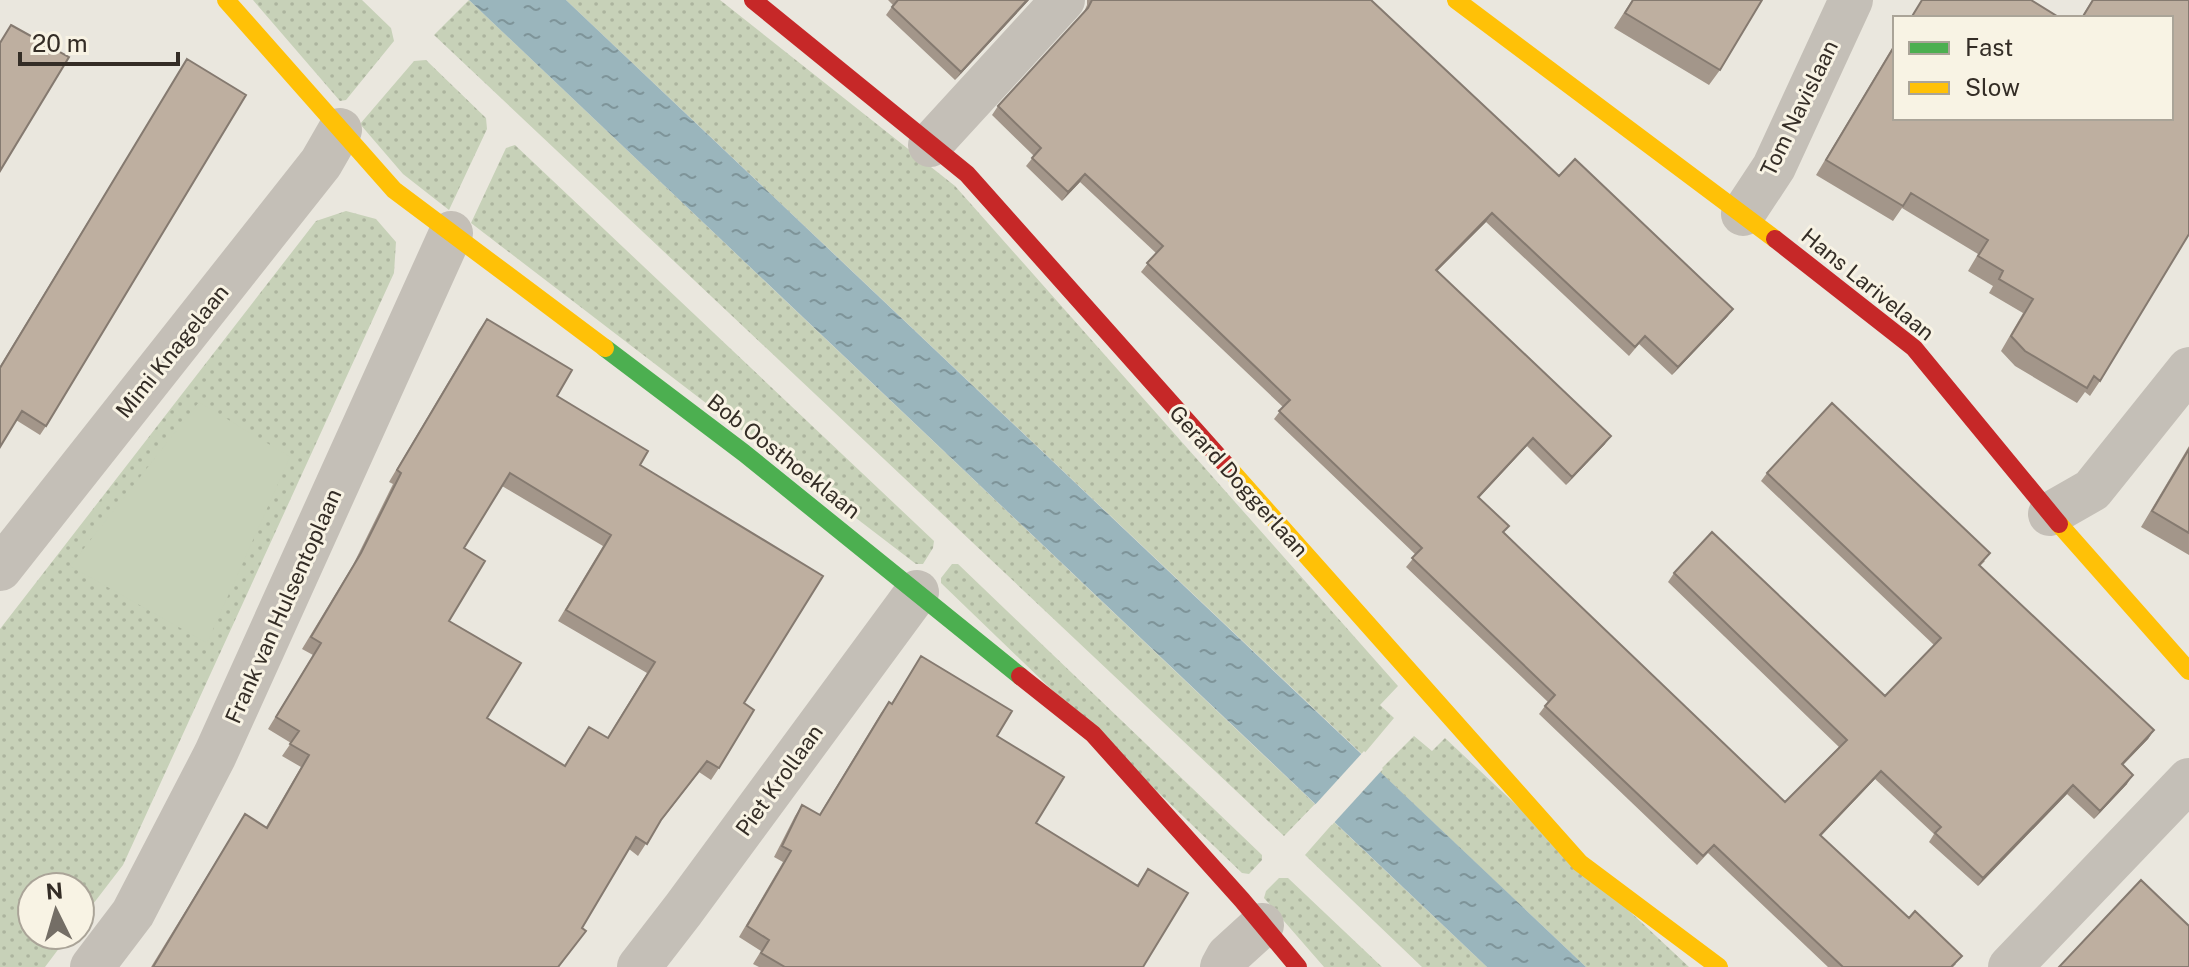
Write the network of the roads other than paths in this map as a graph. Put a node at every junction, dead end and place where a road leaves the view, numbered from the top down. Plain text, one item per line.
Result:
1 (226, 0) edge
2 (753, 0) edge
3 (1063, 0) edge
4 (1456, 0) edge
5 (1851, 0) edge
6 (340, 130) junction
7 (930, 145) junction
8 (1743, 214) junction
9 (451, 233) junction
10 (2189, 369) edge
11 (2050, 514) junction
12 (0, 569) edge
13 (917, 592) junction
14 (2189, 671) edge
15 (2189, 780) edge
16 (1262, 925) junction
17 (92, 967) edge
18 (639, 967) edge
19 (1222, 967) edge
20 (1298, 967) edge
21 (1719, 967) edge
22 (2010, 967) edge

1 - 6 street, Bob Oosthoeklaan
2 - 7 street, Gerard Doggerlaan
3 - 7 street
4 - 8 street, Hans Larivelaan
5 - 8 street, Tom Navislaan
6 - 9 street, Bob Oosthoeklaan
6 - 12 street, Mimi Knagelaan
7 - 21 street, Gerard Doggerlaan
8 - 11 street, Hans Larivelaan
9 - 13 street, Bob Oosthoeklaan
9 - 17 street, Frank van Hulsentoplaan
10 - 11 street
11 - 14 street, Hans Larivelaan
13 - 16 street, Bob Oosthoeklaan
13 - 18 street, Piet Krollaan
15 - 22 street
16 - 19 street
16 - 20 street, Bob Oosthoeklaan

